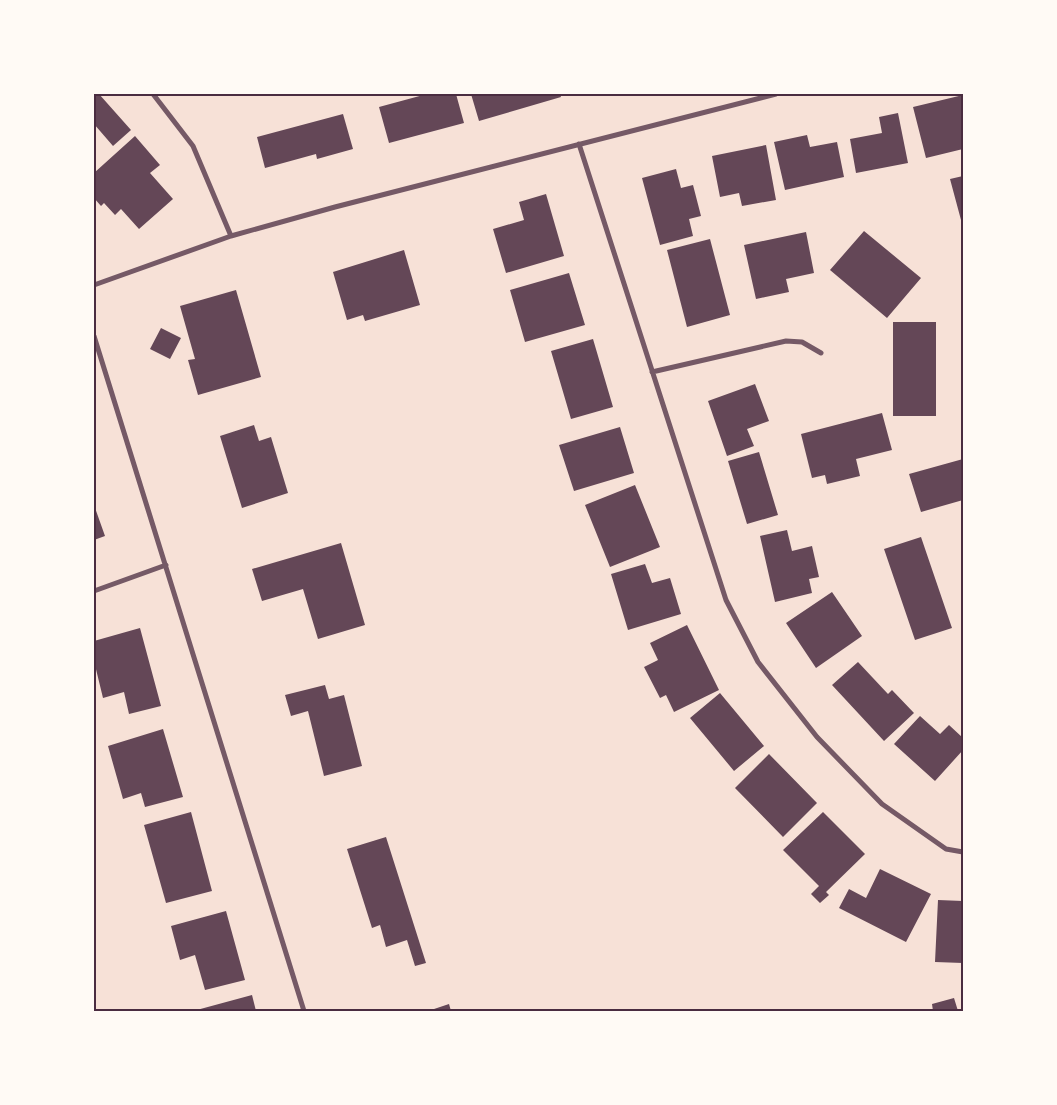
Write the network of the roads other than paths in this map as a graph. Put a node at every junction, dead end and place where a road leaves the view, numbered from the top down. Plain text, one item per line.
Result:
1 (153, 94) edge
2 (776, 94) edge
3 (579, 144) junction
4 (231, 236) junction
5 (94, 285) edge
6 (94, 336) edge
7 (821, 353) dead end
8 (652, 372) junction
9 (166, 565) junction
10 (94, 591) edge
11 (963, 852) edge
12 (304, 1011) edge

1 - 4 street
2 - 3 street
3 - 4 street
3 - 8 street
4 - 5 street
6 - 9 street
7 - 8 street
8 - 11 street
9 - 10 street
9 - 12 street

